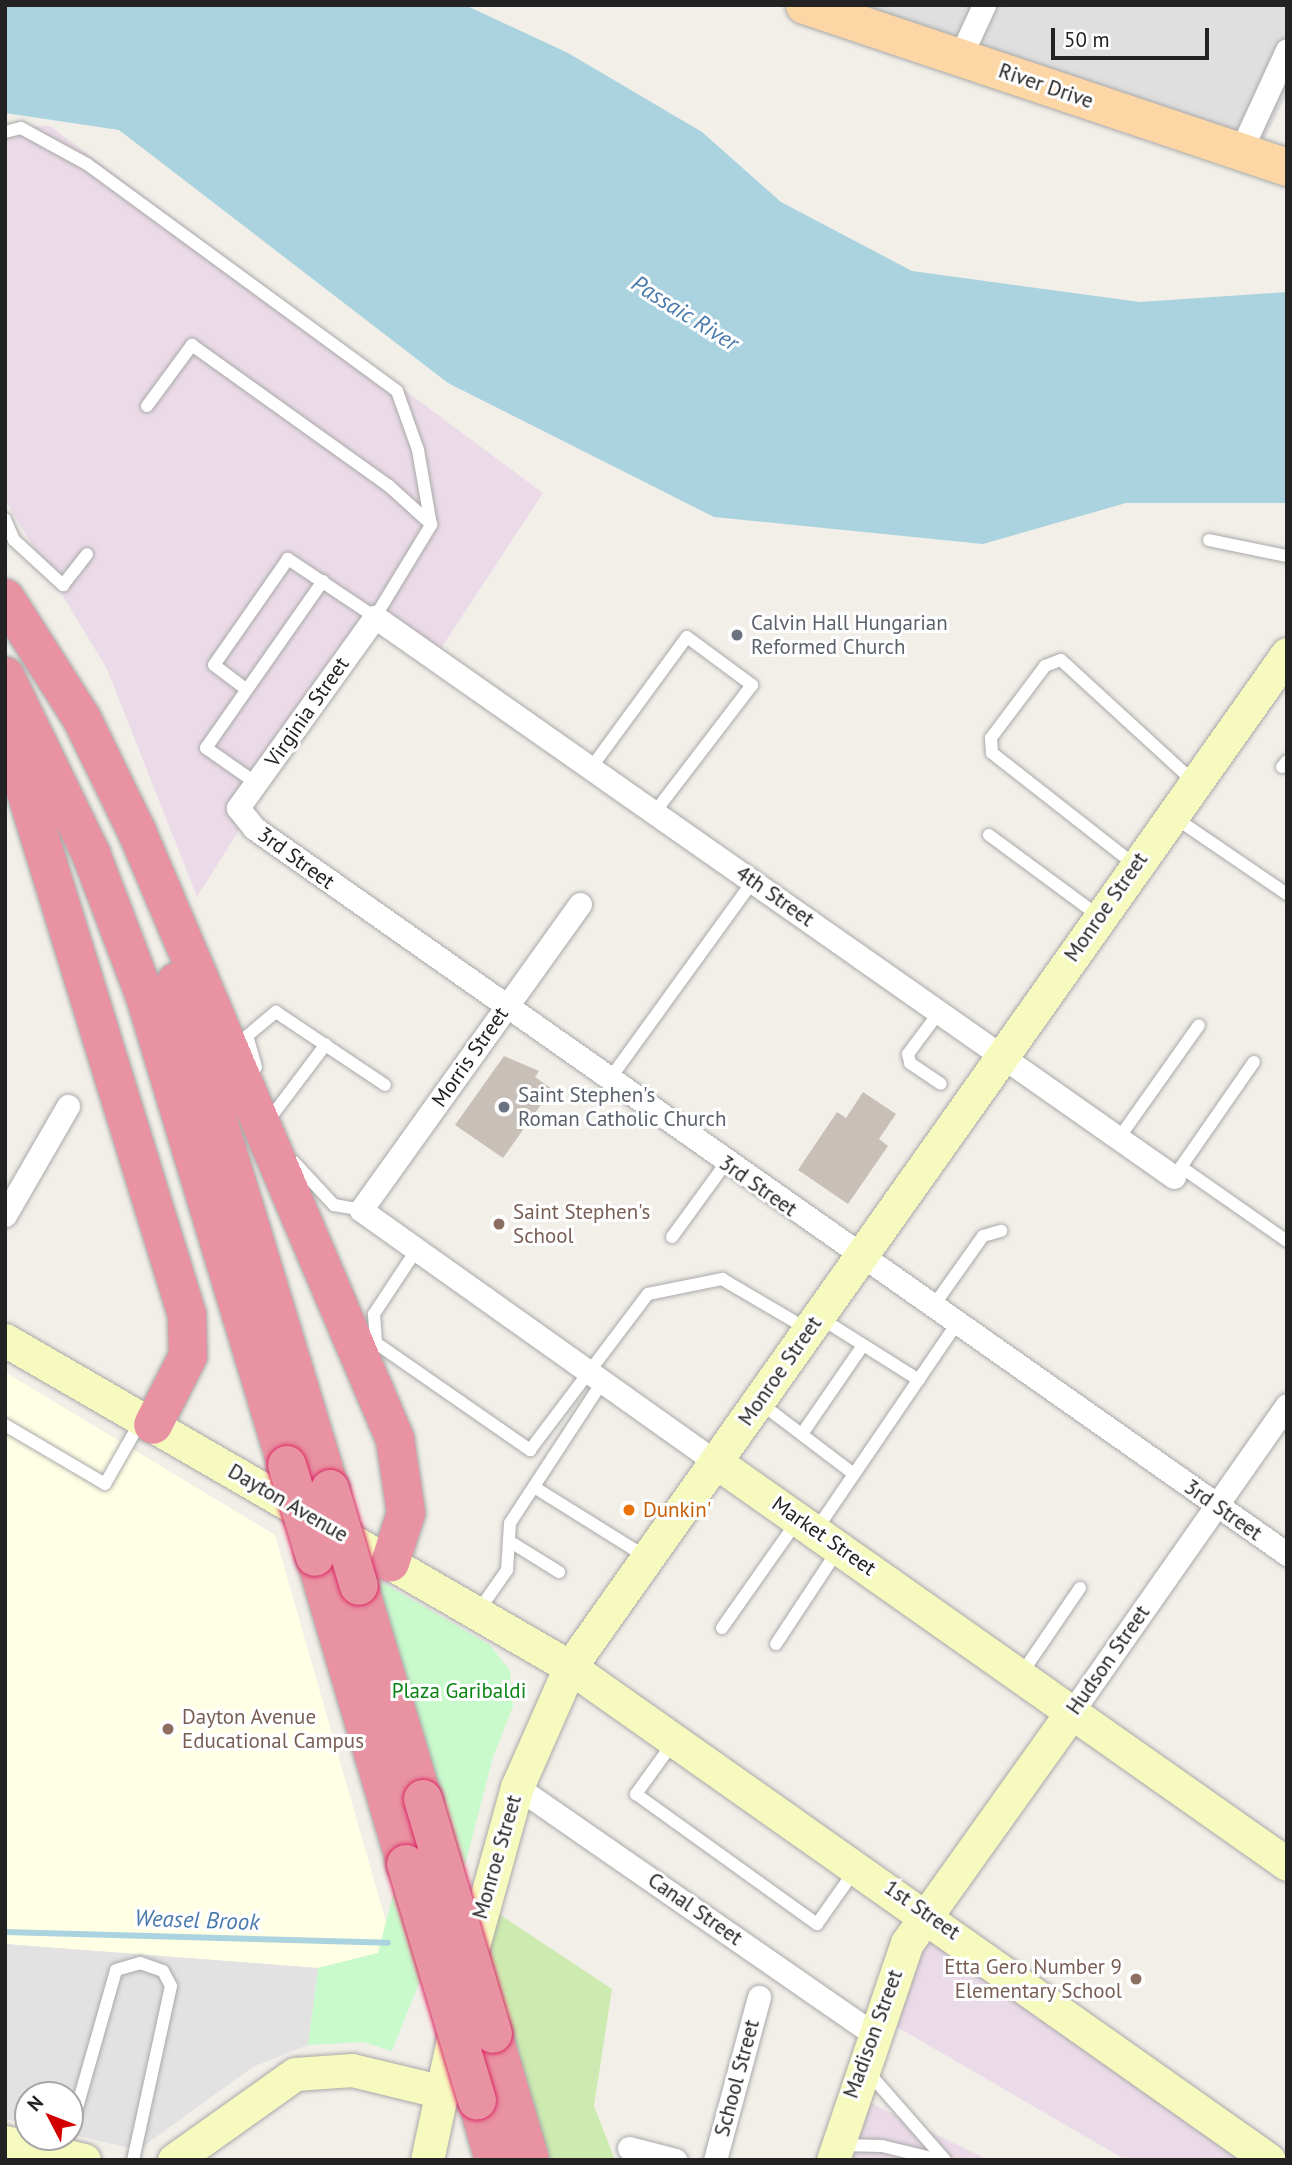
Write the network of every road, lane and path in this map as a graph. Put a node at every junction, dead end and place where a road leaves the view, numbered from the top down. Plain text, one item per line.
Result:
1 (804, 5) edge
2 (984, 5) edge
3 (1287, 50) edge
4 (960, 57) junction
5 (5, 132) edge
6 (1240, 152) junction
7 (1287, 167) edge
8 (147, 406) dead end
9 (5, 519) edge
10 (431, 525) junction
11 (1209, 540) dead end
12 (87, 554) dead end
13 (1287, 556) edge
14 (323, 581) junction
15 (5, 598) edge
16 (5, 606) edge
17 (375, 617) junction
18 (1285, 660) edge
19 (5, 677) edge
20 (247, 690) junction
21 (5, 724) edge
22 (591, 768) junction
23 (1194, 782) junction
24 (256, 783) junction
25 (239, 808) joint
26 (655, 812) junction
27 (1171, 815) junction
28 (989, 835) dead end
29 (1135, 865) junction
30 (753, 881) junction
31 (1287, 894) edge
32 (580, 904) dead end
33 (1099, 916) junction
34 (506, 1007) junction
35 (940, 1011) junction
36 (1199, 1025) dead end
37 (326, 1044) junction
38 (1002, 1055) junction
39 (1254, 1062) dead end
40 (609, 1080) junction
41 (940, 1084) dead end
42 (385, 1085) dead end
43 (68, 1106) dead end
44 (274, 1113) junction
45 (1119, 1138) junction
46 (726, 1163) junction
47 (1177, 1172) junction
48 (361, 1210) junction
49 (5, 1215) edge
50 (1001, 1231) dead end
51 (672, 1237) dead end
52 (1287, 1241) edge
53 (417, 1249) junction
54 (860, 1258) junction
55 (932, 1308) junction
56 (814, 1324) junction
57 (956, 1325) junction
58 (5, 1340) edge
59 (863, 1345) junction
60 (596, 1376) junction
61 (919, 1380) junction
62 (759, 1402) junction
63 (1287, 1405) edge
64 (148, 1422) junction
65 (5, 1425) edge
66 (804, 1432) junction
67 (716, 1462) junction
68 (854, 1474) junction
69 (534, 1487) junction
70 (1216, 1505) junction
71 (818, 1532) junction
72 (509, 1541) junction
73 (1287, 1554) edge
74 (648, 1558) junction
75 (390, 1563) junction
76 (559, 1572) dead end
77 (1080, 1588) dead end
78 (477, 1614) junction
79 (722, 1628) dead end
80 (776, 1644) dead end
81 (570, 1667) junction
82 (1021, 1673) junction
83 (1074, 1709) junction
84 (675, 1740) junction
85 (517, 1787) junction
86 (1287, 1864) edge
87 (858, 1866) junction
88 (928, 1914) junction
89 (759, 1997) dead end
90 (867, 2047) junction
91 (84, 2095) edge
92 (460, 2096) junction
93 (629, 2148) dead end
94 (835, 2152) edge
95 (133, 2160) edge
96 (174, 2160) edge
97 (427, 2160) edge
98 (494, 2160) edge
99 (530, 2160) edge
100 (675, 2160) edge
101 (715, 2160) edge
102 (943, 2160) edge
103 (1269, 2160) edge

1 - 4 main road, River Drive
2 - 4 street
3 - 6 street
4 - 6 main road, River Drive
5 - 10 lane
6 - 7 main road, River Drive
8 - 10 lane
9 - 12 lane
10 - 17 lane
11 - 13 lane
14 - 17 lane
14 - 20 lane
14 - 20 lane
15 - 75 highway
16 - 99 highway, bridge
17 - 22 street, 4th Street
17 - 24 street, Virginia Street
18 - 23 main road, Monroe Street
19 - 92 highway, bridge
20 - 24 lane
21 - 64 highway
22 - 26 street, 4th Street
22 - 26 lane
23 - 27 main road, Monroe Street
23 - 29 lane
24 - 25 street, Virginia Street
25 - 34 street, 3rd Street
26 - 30 street, 4th Street
27 - 29 main road, Monroe Street
27 - 31 lane
28 - 33 lane
29 - 33 main road, Monroe Street
30 - 35 street, 4th Street
30 - 40 lane
32 - 34 street, Morris Street
33 - 38 main road, Monroe Street
34 - 40 street, 3rd Street
34 - 48 street, Morris Street
35 - 38 street, 4th Street
35 - 41 lane
36 - 45 lane
37 - 42 lane
37 - 44 lane
37 - 44 lane
38 - 45 street, 4th Street
38 - 54 main road, Monroe Street
39 - 47 lane
40 - 46 street, 3rd Street
43 - 49 street
44 - 48 lane
45 - 47 street, 4th Street
46 - 51 lane
46 - 54 street, 3rd Street
47 - 52 lane
48 - 53 street, Market Street
50 - 55 lane
53 - 60 street, Market Street
53 - 60 lane
54 - 55 street, 3rd Street
54 - 56 main road, Monroe Street
55 - 57 street, 3rd Street
56 - 59 lane
56 - 60 lane
56 - 62 main road, Monroe Street
57 - 61 lane
57 - 70 street, 3rd Street
58 - 64 main road, Dayton Avenue
59 - 61 lane
59 - 66 lane
60 - 67 street, Market Street
60 - 69 lane
61 - 68 lane
62 - 66 lane
62 - 67 main road, Monroe Street
63 - 70 street, Hudson Street
64 - 65 lane
64 - 75 main road, Dayton Avenue
66 - 68 lane
67 - 71 main road, Market Street
67 - 74 main road, Monroe Street
68 - 71 lane
69 - 72 lane
69 - 74 lane
70 - 73 street, 3rd Street
70 - 83 street, Hudson Street
71 - 79 lane
71 - 80 lane
71 - 82 main road, Market Street
72 - 76 lane
72 - 78 lane
74 - 81 main road, Monroe Street
75 - 78 main road, Dayton Avenue
77 - 82 lane
78 - 81 main road, Dayton Avenue
81 - 84 main road, 1st Street
81 - 85 main road, Monroe Street
82 - 83 main road, Market Street
83 - 86 main road, Market Street
83 - 88 main road, Hudson Street
84 - 87 main road, 1st Street
84 - 87 lane
85 - 90 street, Canal Street
85 - 92 main road, Monroe Street
87 - 88 main road, 1st Street
88 - 90 main road, Madison Street
88 - 103 main road, 1st Street
89 - 101 street, School Street
90 - 94 main road, Madison Street
90 - 102 lane
91 - 95 lane
92 - 96 main road
92 - 97 main road, Monroe Street
92 - 98 highway
93 - 100 street
94 - 102 lane

